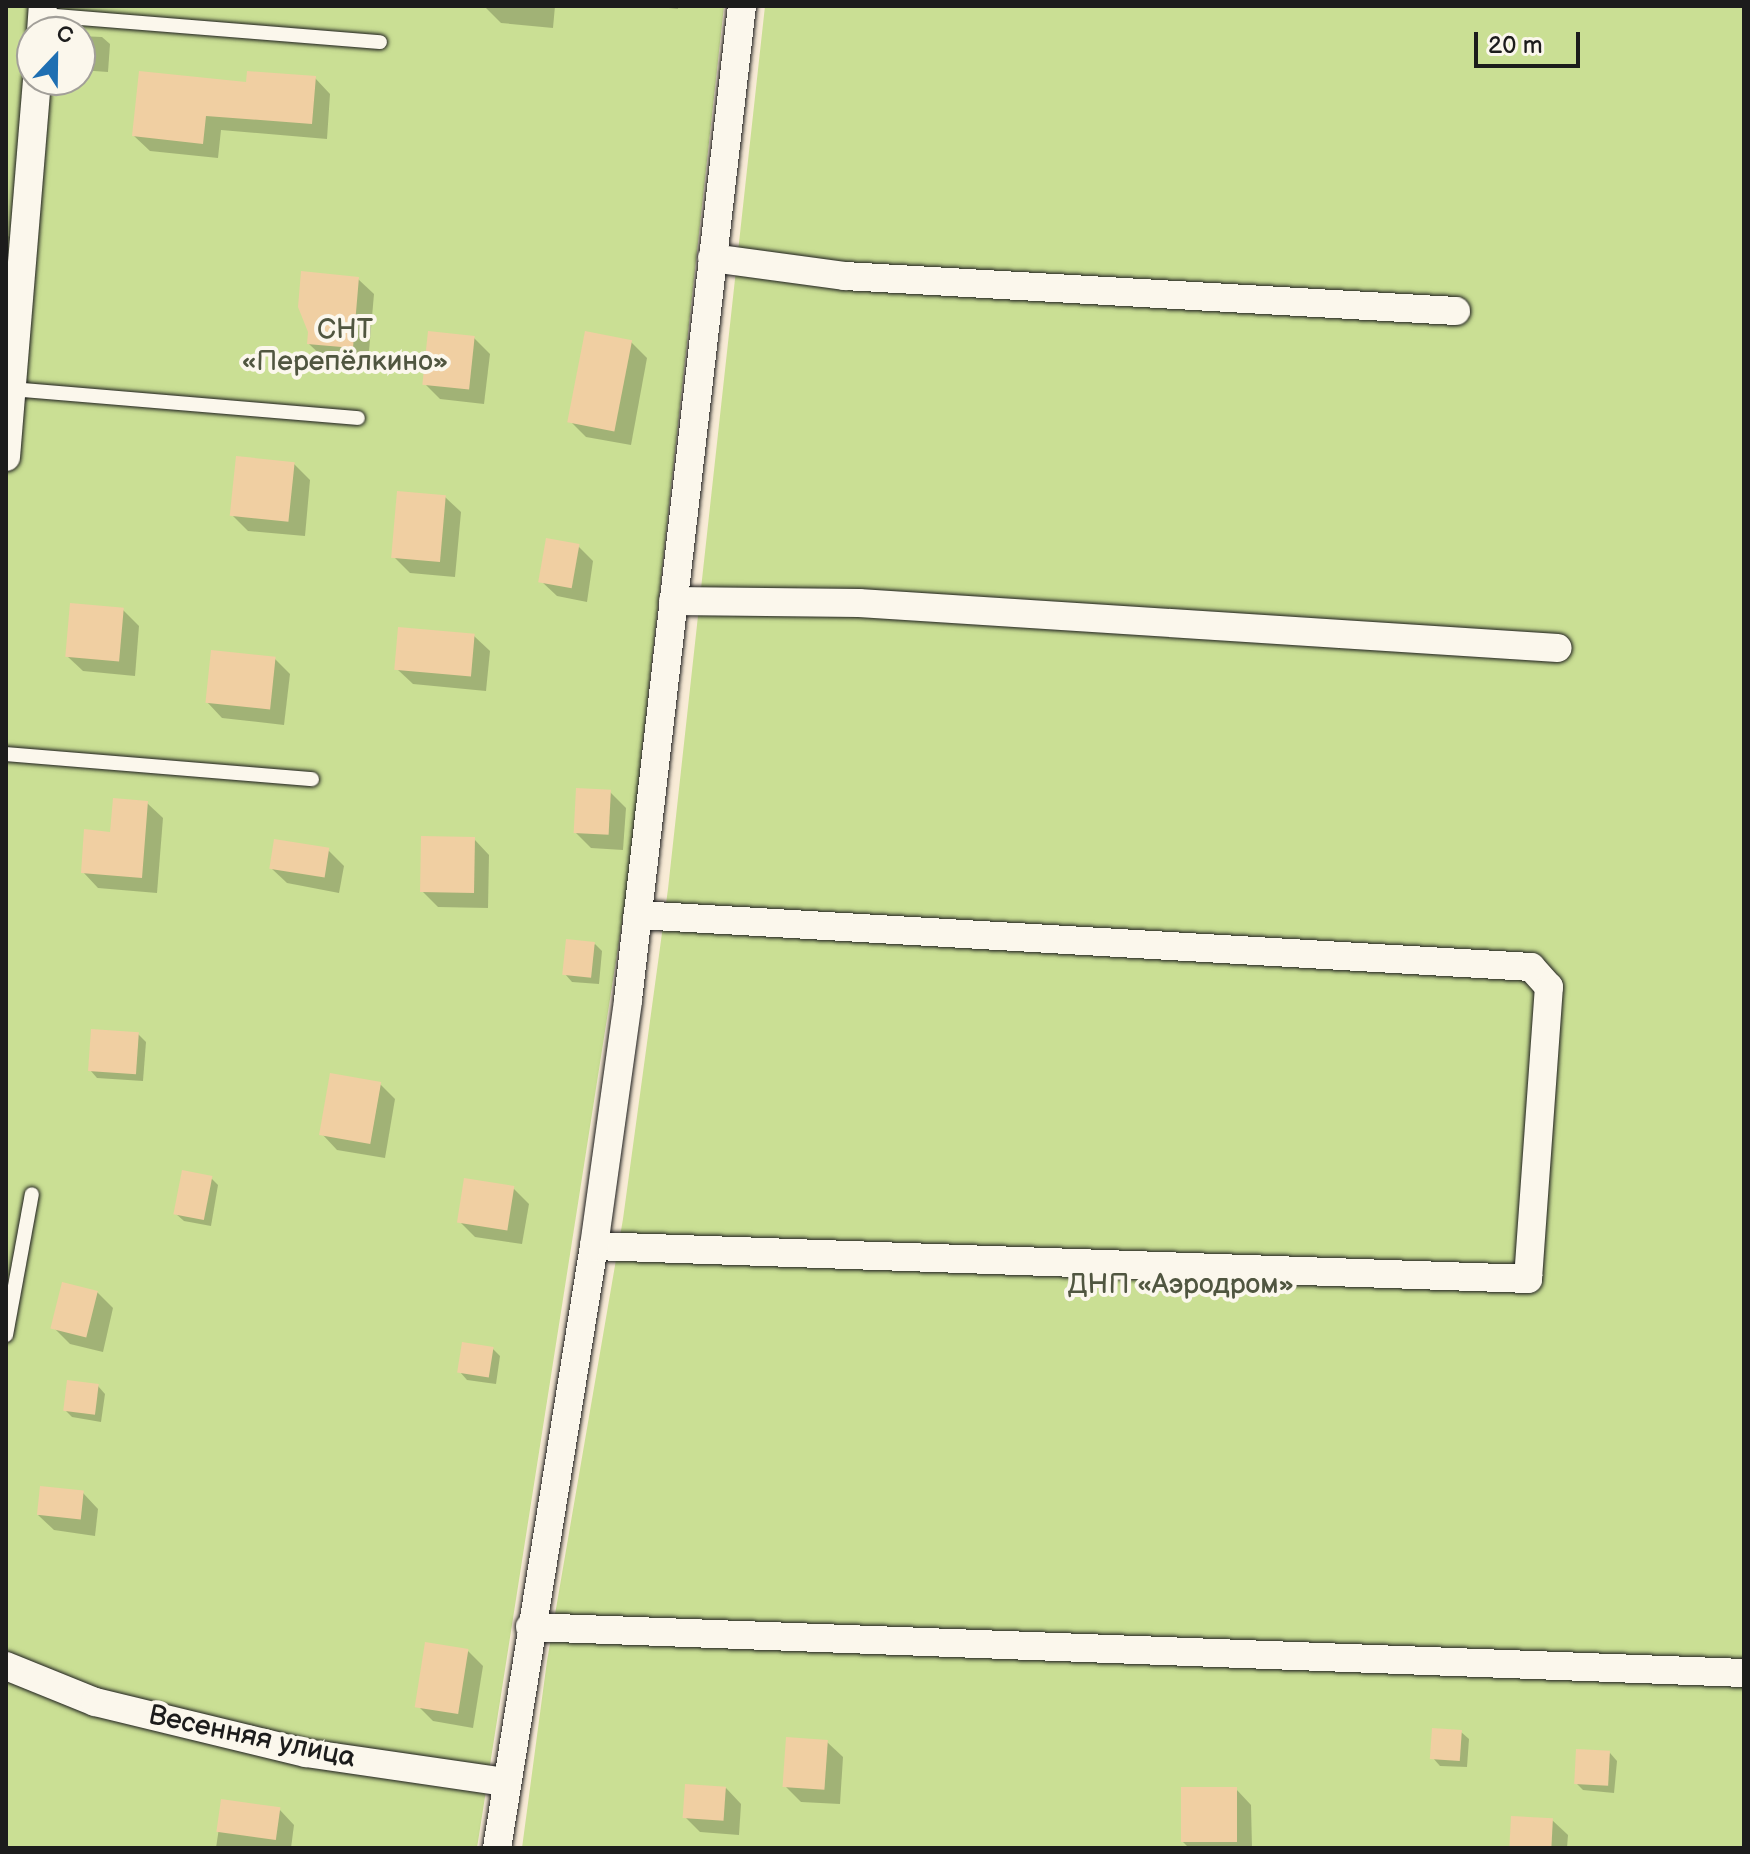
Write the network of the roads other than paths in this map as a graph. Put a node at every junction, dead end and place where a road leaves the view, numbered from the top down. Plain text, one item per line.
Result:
1 (742, 6) edge
2 (96, 22) edge
3 (380, 42) dead end
4 (36, 96) edge
5 (712, 258) junction
6 (1456, 311) dead end
7 (12, 389) junction
8 (358, 418) dead end
9 (6, 457) edge
10 (673, 601) junction
11 (1558, 648) dead end
12 (6, 754) edge
13 (312, 779) dead end
14 (638, 915) junction
15 (32, 1194) dead end
16 (594, 1246) junction
17 (6, 1335) edge
18 (530, 1627) junction
19 (6, 1666) edge
20 (1744, 1673) edge
21 (506, 1782) junction
22 (497, 1848) edge

1 - 5 street
2 - 3 lane
4 - 7 street
5 - 6 street
5 - 10 street
7 - 8 lane
7 - 9 street
10 - 11 street
10 - 14 street
12 - 13 lane
14 - 16 street
14 - 16 street
15 - 17 lane
16 - 18 street
18 - 20 street
18 - 21 street
19 - 21 street, Весенняя улица
21 - 22 street

